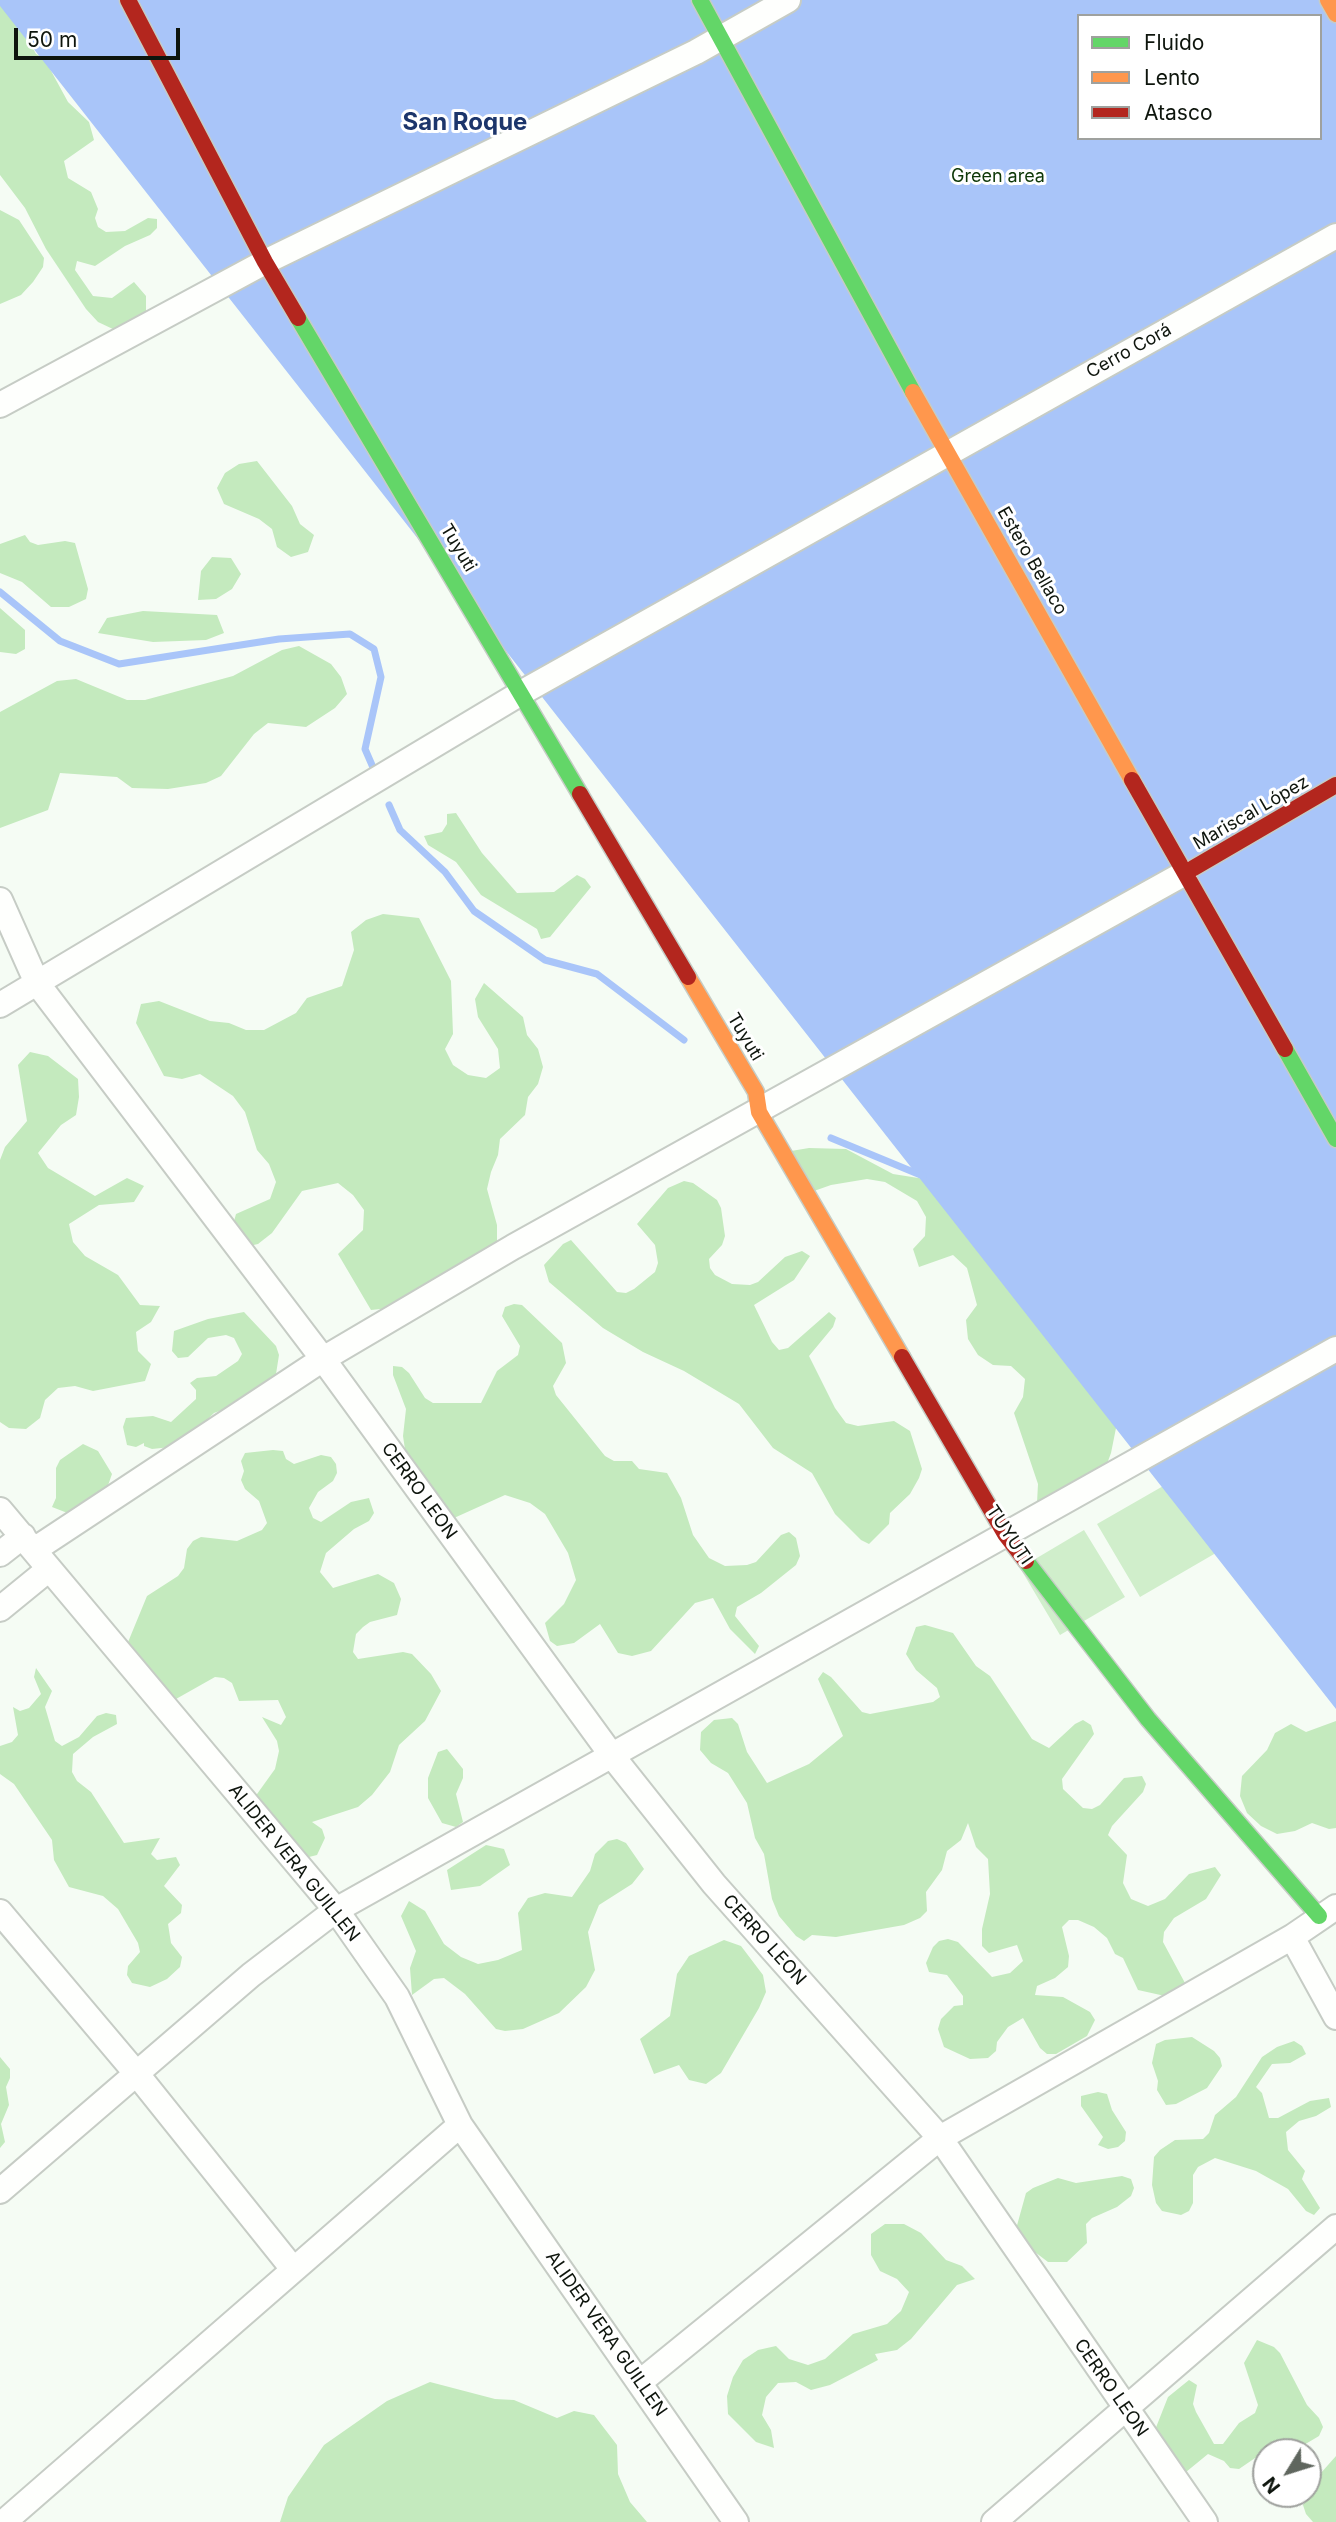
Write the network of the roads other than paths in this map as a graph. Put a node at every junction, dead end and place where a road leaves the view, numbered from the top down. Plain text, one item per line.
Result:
1 (128, 0) edge
2 (700, 0) edge
3 (788, 0) edge
4 (1328, 0) edge
5 (1336, 14) edge
6 (721, 38) junction
7 (1336, 236) edge
8 (265, 261) junction
9 (0, 405) edge
10 (946, 452) junction
11 (521, 693) junction
12 (1336, 786) edge
13 (1185, 873) junction
14 (0, 900) edge
15 (37, 983) junction
16 (0, 1005) edge
17 (759, 1112) junction
18 (1336, 1139) edge
19 (1336, 1349) edge
20 (323, 1359) junction
21 (0, 1510) edge
22 (1005, 1534) junction
23 (35, 1551) junction
24 (0, 1554) edge
25 (0, 1609) edge
26 (613, 1758) junction
27 (336, 1910) junction
28 (0, 1912) edge
29 (1327, 1912) edge
30 (1292, 1937) junction
31 (1336, 2017) edge
32 (136, 2073) junction
33 (460, 2125) junction
34 (940, 2138) junction
35 (0, 2191) edge
36 (1336, 2227) edge
37 (293, 2269) junction
38 (640, 2382) junction
39 (1125, 2409) junction
40 (4, 2522) edge
41 (736, 2522) edge
42 (994, 2522) edge
43 (1205, 2522) edge

1 - 8 main road, Tuyuti
2 - 6 main road, Estero Bellaco
3 - 6 street
4 - 5 main road
6 - 8 street
6 - 10 main road, Estero Bellaco
7 - 10 street, Cerro Corá
8 - 9 street
8 - 11 main road, Tuyuti
10 - 11 street, Cerro Corá
10 - 13 main road, Estero Bellaco
11 - 15 street, Cerro Corá
11 - 17 main road, Tuyuti
12 - 13 main road, Mariscal López
13 - 17 street
13 - 18 main road, Estero Bellaco
14 - 15 street, CERRO LEON
15 - 16 street, Cerro Corá
15 - 20 street, CERRO LEON
17 - 20 street
17 - 22 main road, TUYUTI
19 - 22 street
20 - 23 street
20 - 26 street, CERRO LEON
21 - 23 street, ALIDER VERA GUILLEN
22 - 26 street
22 - 29 main road, TUYUTI
23 - 24 street
23 - 25 street
23 - 27 street, ALIDER VERA GUILLEN
26 - 27 street
26 - 34 street, CERRO LEON
27 - 32 street
27 - 33 street, ALIDER VERA GUILLEN
28 - 32 street
29 - 30 street
30 - 31 street
30 - 34 street
32 - 35 street
32 - 37 street
33 - 37 street
33 - 38 street, ALIDER VERA GUILLEN
34 - 38 street
34 - 39 street, CERRO LEON
36 - 39 street
37 - 40 street
38 - 41 street, ALIDER VERA GUILLEN
39 - 42 street
39 - 43 street, CERRO LEON

